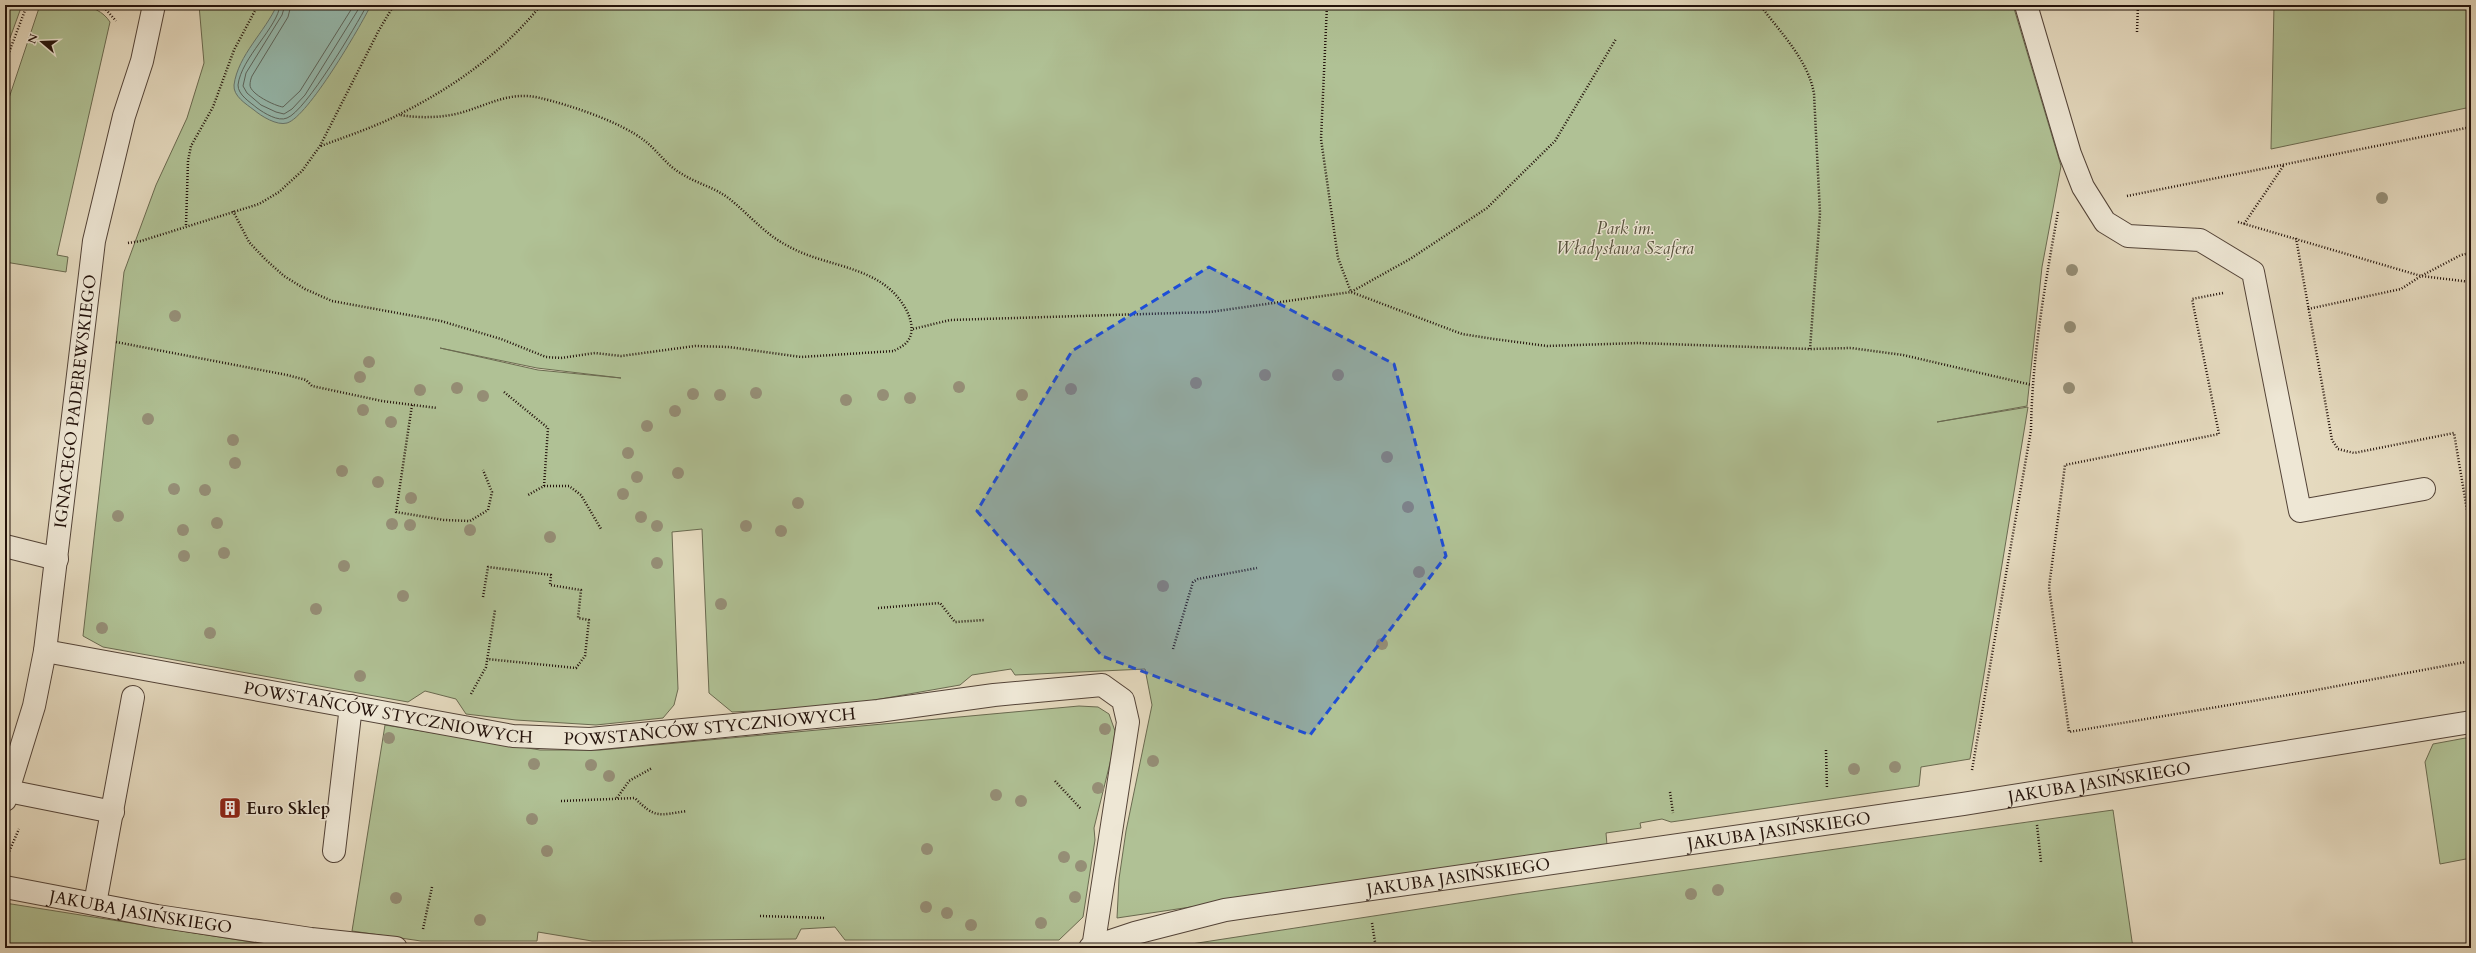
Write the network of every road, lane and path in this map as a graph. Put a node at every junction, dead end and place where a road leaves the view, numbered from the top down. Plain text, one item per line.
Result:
1 (27, 5) edge
2 (102, 5) edge
3 (154, 5) edge
4 (258, 5) edge
5 (394, 5) edge
6 (541, 5) edge
7 (1327, 5) edge
8 (1760, 5) edge
9 (2026, 5) edge
10 (2138, 5) edge
11 (118, 23) dead end
12 (2137, 32) dead end
13 (1616, 39) dead end
14 (5, 46) edge
15 (11, 48) junction
16 (5, 63) edge
17 (400, 115) junction
18 (2471, 127) edge
19 (320, 146) junction
20 (2284, 165) junction
21 (2132, 198) dead end
22 (2060, 206) dead end
23 (233, 212) junction
24 (2231, 220) dead end
25 (2244, 224) junction
26 (186, 225) junction
27 (2296, 238) junction
28 (126, 244) dead end
29 (2471, 253) edge
30 (2421, 276) junction
31 (2471, 282) edge
32 (2256, 286) junction
33 (1351, 292) junction
34 (2308, 309) junction
35 (913, 329) junction
36 (112, 341) dead end
37 (1810, 350) junction
38 (2032, 385) junction
39 (504, 392) dead end
40 (412, 405) junction
41 (437, 408) dead end
42 (483, 470) dead end
43 (544, 486) junction
44 (2424, 489) dead end
45 (528, 495) dead end
46 (2467, 510) dead end
47 (601, 529) dead end
48 (5, 546) edge
49 (57, 559) junction
50 (1257, 568) dead end
51 (483, 597) dead end
52 (878, 608) dead end
53 (495, 610) dead end
54 (985, 620) dead end
55 (1173, 649) dead end
56 (45, 651) junction
57 (487, 659) junction
58 (2471, 661) edge
59 (486, 667) dead end
60 (133, 697) dead end
61 (351, 706) junction
62 (2471, 722) edge
63 (1826, 750) dead end
64 (658, 764) dead end
65 (7, 795) edge
66 (616, 798) junction
67 (561, 801) dead end
68 (1963, 804) junction
69 (687, 811) dead end
70 (113, 812) junction
71 (1828, 824) junction
72 (334, 851) dead end
73 (5, 886) edge
74 (432, 887) dead end
75 (97, 893) dead end
76 (760, 916) dead end
77 (826, 918) dead end
78 (422, 934) dead end
79 (396, 948) edge
80 (1090, 948) edge
81 (1093, 948) edge

1 - 15 path
2 - 11 path
3 - 49 street, IGNACEGO PADEREWSKIEGO
4 - 26 path
5 - 19 path
6 - 17 path
7 - 33 path
8 - 37 path
9 - 32 street
10 - 12 path
13 - 33 path
14 - 15 path
15 - 16 path
17 - 19 path
17 - 35 path
18 - 20 path
19 - 23 path
20 - 21 path
20 - 25 path
22 - 38 path
23 - 26 path
23 - 35 path
24 - 25 path
25 - 27 path
26 - 28 path
27 - 30 path
27 - 34 path
29 - 30 path
30 - 31 path
30 - 34 path
32 - 44 street
32 - 58 path
33 - 35 path
33 - 37 path
34 - 46 path
36 - 40 path
37 - 38 path
38 - 68 path
39 - 43 path
40 - 41 path
40 - 42 path
43 - 45 path
43 - 47 path
48 - 49 street
49 - 56 street, IGNACEGO PADEREWSKIEGO
50 - 55 path
51 - 57 path
52 - 54 path
53 - 57 path
56 - 61 street, POWSTAŃCÓW STYCZNIOWYCH
56 - 65 street, IGNACEGO PADEREWSKIEGO
57 - 59 path
60 - 70 street
61 - 72 street
61 - 81 street, POWSTAŃCÓW STYCZNIOWYCH
62 - 68 street, JAKUBA JASIŃSKIEGO
63 - 71 path
64 - 66 path
65 - 70 street
66 - 67 path
66 - 69 path
68 - 71 street, JAKUBA JASIŃSKIEGO
70 - 75 street
71 - 81 street, JAKUBA JASIŃSKIEGO
73 - 79 street, JAKUBA JASIŃSKIEGO
74 - 78 path
76 - 77 path
80 - 81 street, JAKUBA JASIŃSKIEGO

